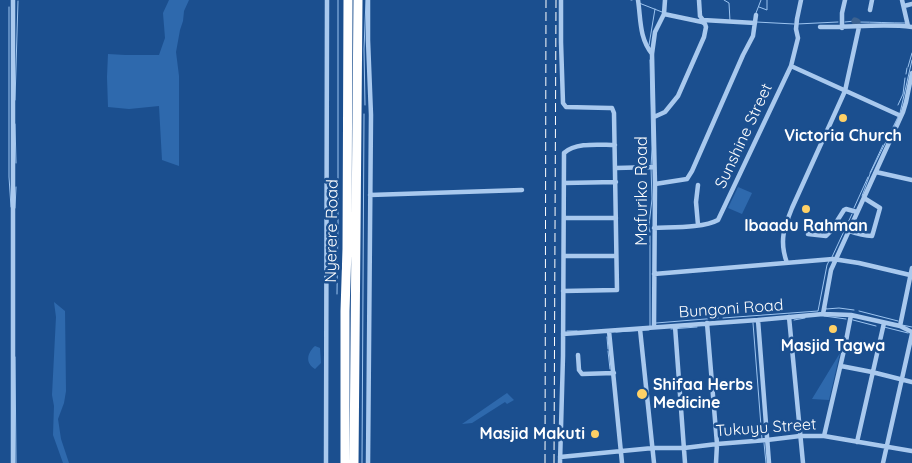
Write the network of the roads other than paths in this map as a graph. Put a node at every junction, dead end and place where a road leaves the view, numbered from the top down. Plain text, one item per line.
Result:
1 (13, 0) edge
2 (327, 0) edge
3 (348, 0) edge
4 (358, 0) edge
5 (368, 0) edge
6 (561, 0) edge
7 (638, 0) edge
8 (698, 0) edge
9 (800, 0) edge
10 (845, 0) edge
11 (872, 0) edge
12 (902, 0) edge
13 (665, 1) edge
14 (912, 4) edge
15 (904, 6) junction
16 (870, 10) dead end
17 (664, 13) junction
18 (756, 16) dead end
19 (755, 23) junction
20 (820, 26) dead end
21 (859, 27) junction
22 (910, 27) edge
23 (842, 28) junction
24 (652, 54) junction
25 (791, 66) junction
26 (912, 73) edge
27 (846, 91) junction
28 (901, 116) junction
29 (654, 117) junction
30 (615, 145) junction
31 (654, 167) junction
32 (616, 168) junction
33 (876, 172) junction
34 (912, 180) edge
35 (616, 182) junction
36 (564, 183) junction
37 (655, 184) junction
38 (698, 185) dead end
39 (522, 190) dead end
40 (370, 195) junction
41 (864, 198) junction
42 (858, 212) junction
43 (564, 218) junction
44 (616, 218) junction
45 (698, 225) junction
46 (654, 228) junction
47 (849, 231) junction
48 (808, 234) dead end
49 (564, 256) junction
50 (616, 256) junction
51 (836, 259) junction
52 (787, 263) junction
53 (912, 268) edge
54 (654, 274) junction
55 (910, 275) junction
56 (564, 291) junction
57 (823, 314) junction
58 (851, 315) junction
59 (790, 317) junction
60 (758, 320) junction
61 (884, 322) junction
62 (707, 323) junction
63 (675, 326) junction
64 (900, 326) junction
65 (654, 327) junction
66 (640, 329) junction
67 (609, 331) junction
68 (912, 333) edge
69 (563, 334) junction
70 (578, 355) dead end
71 (840, 366) junction
72 (872, 372) junction
73 (614, 373) junction
74 (902, 379) junction
75 (912, 382) edge
76 (800, 436) junction
77 (824, 436) junction
78 (767, 440) junction
79 (857, 442) junction
80 (717, 444) junction
81 (887, 447) junction
82 (654, 448) junction
83 (684, 448) junction
84 (912, 451) edge
85 (621, 452) junction
86 (560, 457) junction
87 (14, 463) edge
88 (326, 463) edge
89 (345, 463) edge
90 (354, 463) edge
91 (368, 463) edge
92 (560, 463) edge
93 (622, 463) edge
94 (654, 463) edge
95 (685, 463) edge
96 (716, 463) edge
97 (769, 463) edge
98 (802, 463) edge
99 (883, 463) edge

1 - 87 street
2 - 88 street
3 - 89 highway, Nyerere Road
4 - 90 highway, Nyerere Road
5 - 40 street
6 - 30 street
7 - 24 street, Mafuriko Road
8 - 19 street
9 - 25 street, Sunshine Street
10 - 23 street
11 - 16 street
12 - 15 street
13 - 17 street, Mafuriko Road
14 - 15 street
15 - 22 street
17 - 24 street, Mafuriko Road
17 - 29 street
18 - 19 street
19 - 37 street
20 - 23 street
21 - 22 street
21 - 23 street
21 - 27 street
24 - 29 street, Mafuriko Road
25 - 27 street
25 - 45 street, Sunshine Street
26 - 28 street
27 - 28 street
27 - 52 street
28 - 33 street
29 - 31 street, Mafuriko Road
30 - 32 street
30 - 36 street
31 - 32 street
31 - 37 street, Mafuriko Road
32 - 35 street
33 - 34 street
33 - 41 street
35 - 36 street
35 - 44 street
36 - 43 street
37 - 46 street, Mafuriko Road
38 - 45 street
39 - 40 street
40 - 91 street
41 - 42 street
41 - 47 street
42 - 47 street
42 - 48 street
43 - 44 street
43 - 49 street
44 - 50 street
45 - 46 street, Sunshine Street
46 - 54 street, Mafuriko Road
47 - 51 street
49 - 50 street
49 - 56 street
50 - 56 street
51 - 52 street
51 - 55 street
51 - 57 street
52 - 54 street
53 - 55 street
54 - 65 street, Mafuriko Road
55 - 64 street
56 - 69 street
57 - 58 street, Bungoni Road
57 - 59 street, Bungoni Road
58 - 61 street, Bungoni Road
58 - 71 street
59 - 60 street, Bungoni Road
59 - 76 street
60 - 62 street, Bungoni Road
60 - 78 street
61 - 64 street, Bungoni Road
61 - 72 street
62 - 63 street, Bungoni Road
62 - 80 street
63 - 65 street, Bungoni Road
63 - 83 street
64 - 68 street, Bungoni Road
65 - 66 street, Bungoni Road
66 - 67 street, Bungoni Road
66 - 82 street
67 - 69 street, Bungoni Road
67 - 73 street
68 - 74 street
69 - 86 street
70 - 73 street
71 - 72 street
71 - 77 street
72 - 74 street
72 - 79 street
73 - 85 street
74 - 75 street
74 - 81 street
76 - 77 street, Tukuyu Street
76 - 78 street, Tukuyu Street
76 - 98 street
77 - 79 street, Tukuyu Street
78 - 80 street, Tukuyu Street
78 - 97 street
79 - 81 street, Tukuyu Street
80 - 83 street, Tukuyu Street
80 - 96 street
81 - 84 street, Tukuyu Street
81 - 99 street
82 - 83 street, Tukuyu Street
82 - 85 street, Tukuyu Street
82 - 94 street
83 - 95 street
85 - 86 street, Tukuyu Street
85 - 93 street
86 - 92 street

